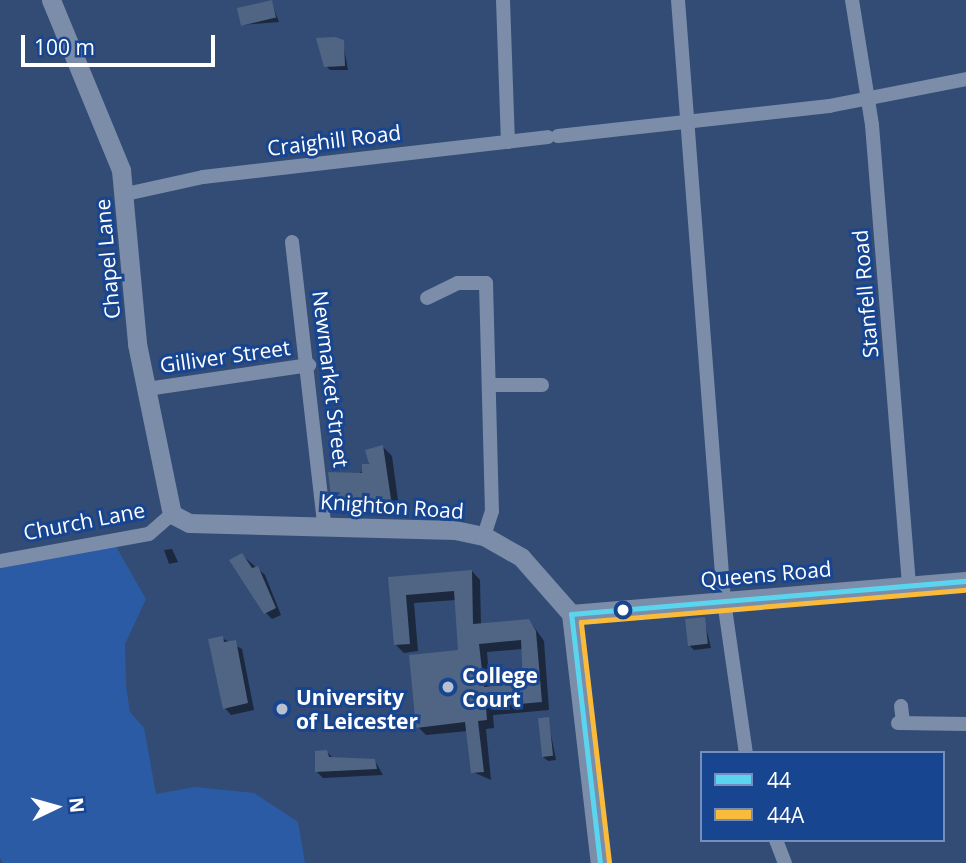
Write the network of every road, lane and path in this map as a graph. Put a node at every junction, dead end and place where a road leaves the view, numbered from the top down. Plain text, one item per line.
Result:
1 (51, 0) edge
2 (503, 0) edge
3 (678, 0) edge
4 (852, 0) edge
5 (966, 79) edge
6 (869, 99) junction
7 (687, 122) junction
8 (508, 142) junction
9 (126, 194) junction
10 (292, 242) dead end
11 (427, 298) dead end
12 (309, 365) junction
13 (492, 385) junction
14 (542, 385) dead end
15 (147, 389) junction
16 (176, 517) junction
17 (324, 523) junction
18 (484, 536) junction
19 (0, 561) edge
20 (966, 581) edge
21 (909, 585) junction
22 (724, 601) junction
23 (570, 614) junction
24 (901, 706) dead end
25 (966, 724) edge
26 (746, 751) edge
27 (777, 842) edge
28 (600, 863) edge
29 (785, 863) edge

1 - 9 street, Chapel Lane
2 - 8 street
3 - 7 street
4 - 6 street, Stanfell Road
5 - 6 street, Craighill Road
6 - 7 street, Craighill Road
6 - 21 street, Stanfell Road
7 - 8 street, Craighill Road
7 - 22 street
8 - 9 street, Craighill Road
9 - 15 street, Chapel Lane
10 - 12 street, Newmarket Street
11 - 13 street
12 - 15 street, Gilliver Street
12 - 17 street, Newmarket Street
13 - 14 street
13 - 18 street
15 - 16 street, Chapel Lane
16 - 17 street, Knighton Road
16 - 19 street, Church Lane
17 - 18 street, Knighton Road
18 - 23 street, Knighton Road
20 - 21 street, Queens Road
21 - 22 street, Queens Road
22 - 23 street, Queens Road
22 - 26 street
23 - 28 street
24 - 25 street
27 - 29 street

